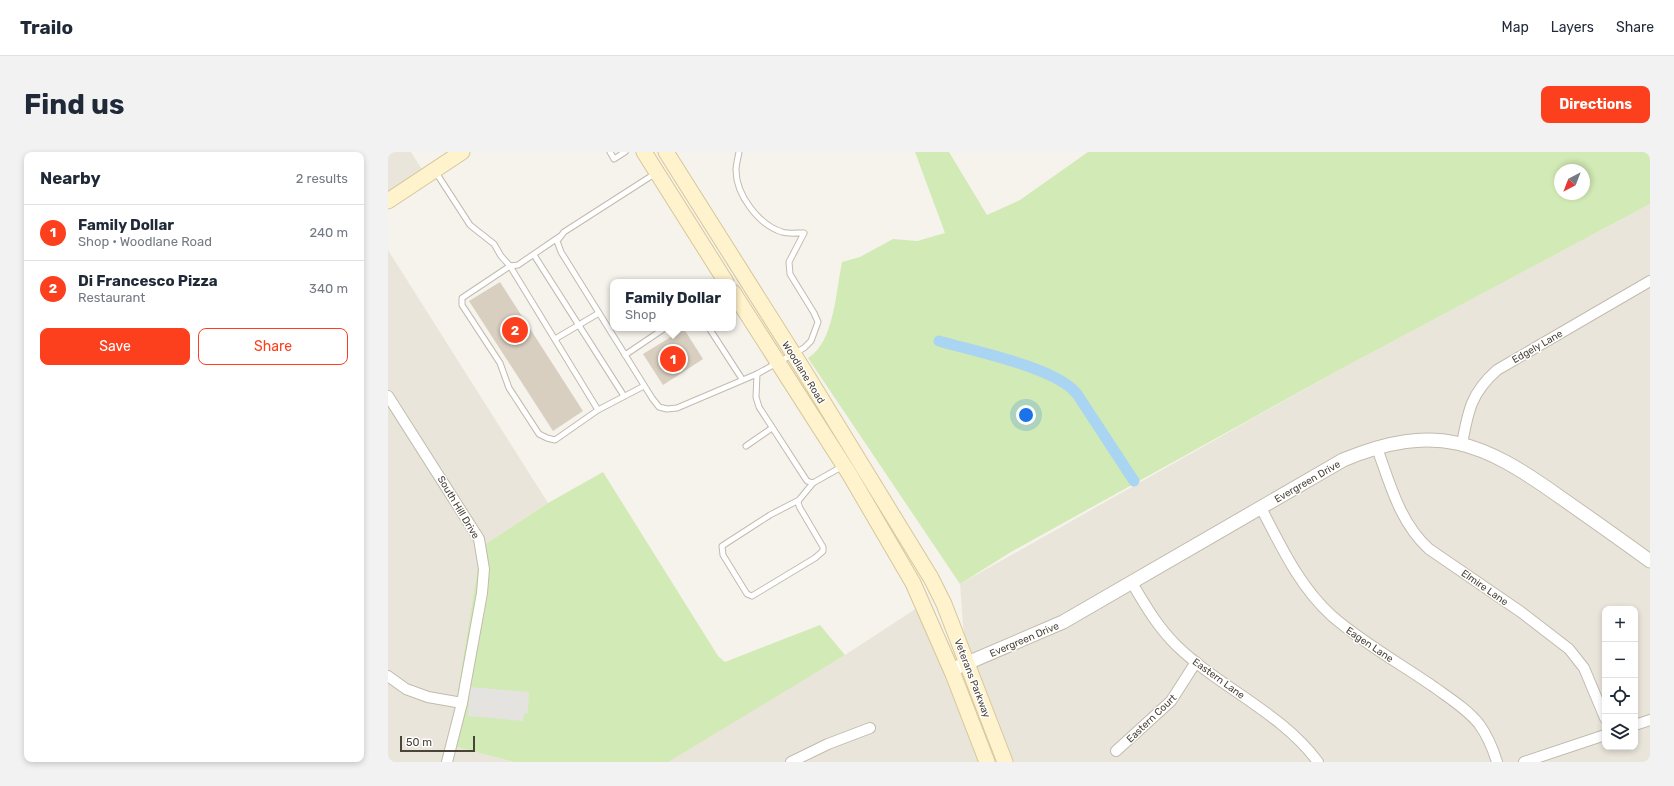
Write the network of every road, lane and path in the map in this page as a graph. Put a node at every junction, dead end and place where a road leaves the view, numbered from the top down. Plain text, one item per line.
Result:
1 (462, 152) edge
2 (610, 152) edge
3 (625, 152) edge
4 (644, 152) edge
5 (739, 152) edge
6 (667, 153) edge
7 (435, 170) junction
8 (657, 173) junction
9 (388, 201) edge
10 (562, 236) junction
11 (534, 255) junction
12 (510, 266) junction
13 (724, 279) edge
14 (1650, 280) edge
15 (736, 297) edge
16 (599, 313) junction
17 (579, 326) junction
18 (660, 331) edge
19 (711, 331) edge
20 (555, 339) junction
21 (793, 353) junction
22 (624, 355) junction
23 (777, 363) junction
24 (758, 374) junction
25 (742, 379) junction
26 (644, 386) junction
27 (388, 396) edge
28 (624, 396) junction
29 (598, 410) junction
30 (772, 428) junction
31 (1462, 444) junction
32 (746, 446) dead end
33 (1377, 448) junction
34 (843, 465) junction
35 (813, 483) junction
36 (799, 500) junction
37 (1261, 508) junction
38 (1650, 560) edge
39 (1132, 582) junction
40 (939, 595) joint
41 (923, 604) joint
42 (1196, 662) junction
43 (966, 663) junction
44 (951, 670) junction
45 (388, 676) edge
46 (462, 703) junction
47 (1603, 714) edge
48 (1650, 720) edge
49 (1638, 724) edge
50 (870, 728) dead end
51 (1602, 736) edge
52 (1116, 752) dead end
53 (447, 762) edge
54 (791, 762) edge
55 (987, 762) edge
56 (1005, 762) edge
57 (1318, 762) edge
58 (1497, 762) edge
59 (1524, 762) edge

1 - 7 main road
2 - 3 lane
4 - 8 main road
5 - 21 lane
6 - 21 main road, Woodlane Road
7 - 9 main road
7 - 12 lane
8 - 10 lane
8 - 13 main road
10 - 11 lane
10 - 16 lane
11 - 12 lane
11 - 17 lane
12 - 20 lane
12 - 29 lane
14 - 31 street, Edgely Lane
15 - 23 main road, Woodlane Road
16 - 17 lane
16 - 22 lane
17 - 20 lane
17 - 28 lane
18 - 22 lane
19 - 25 lane
20 - 29 lane
21 - 23 lane
21 - 40 main road, Woodlane Road
22 - 26 lane
23 - 24 lane
23 - 34 main road, Woodlane Road
24 - 25 lane
24 - 30 lane
25 - 26 lane
26 - 28 lane
27 - 46 street, South Hill Drive
28 - 29 lane
30 - 32 lane
30 - 35 lane
31 - 33 street, Evergreen Drive
31 - 38 street, Evergreen Drive
33 - 37 street, Evergreen Drive
33 - 47 street, Elmire Lane
34 - 35 lane
34 - 41 main road, Woodlane Road
35 - 36 lane
36 - 36 lane
37 - 39 street, Evergreen Drive
37 - 58 street, Eagen Lane
39 - 42 street, Eastern Lane
39 - 43 street, Evergreen Drive
40 - 43 main road, Veterans Parkway
41 - 44 main road, Veterans Parkway
42 - 52 street, Eastern Court
42 - 57 street, Eastern Lane
43 - 44 street, Evergreen Drive
43 - 56 main road, Veterans Parkway
44 - 55 main road, Veterans Parkway
45 - 46 street
46 - 53 street, South Hill Drive
48 - 49 street
50 - 54 street
51 - 59 street

